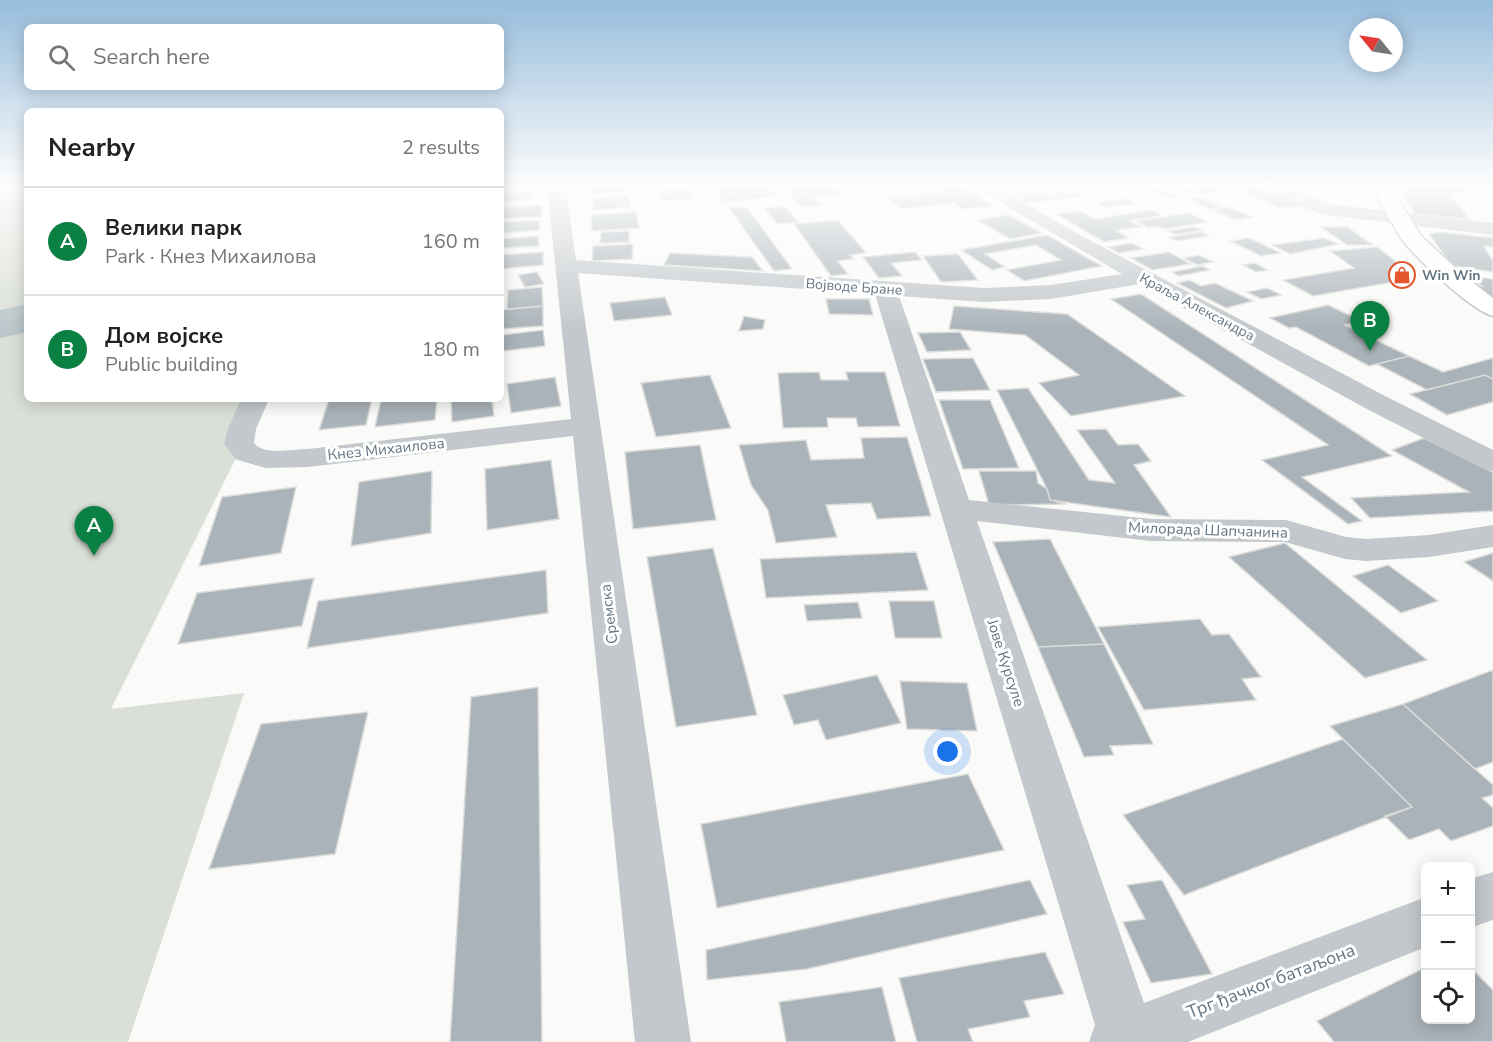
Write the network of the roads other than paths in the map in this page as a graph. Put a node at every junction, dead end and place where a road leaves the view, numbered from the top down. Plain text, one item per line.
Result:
1 (562, 234) edge
2 (1065, 234) edge
3 (1409, 234) edge
4 (566, 266) junction
5 (1142, 277) junction
6 (885, 289) junction
7 (1493, 309) edge
8 (254, 402) edge
9 (1417, 424) junction
10 (586, 426) junction
11 (1493, 452) edge
12 (1493, 462) edge
13 (956, 508) junction
14 (1493, 536) edge
15 (1493, 896) edge
16 (1475, 902) edge
17 (1421, 924) edge
18 (1122, 1039) edge
19 (663, 1042) edge

1 - 4 street, Сремска
2 - 5 street, Краља Александра
3 - 7 main road
4 - 6 street, Војводе Бране
4 - 10 street, Сремска
5 - 6 street, Војводе Бране
5 - 9 street, Краља Александра
6 - 13 street, Јове Курсуле
8 - 10 street, Кнез Михаилова
9 - 11 street, Краља Александра
9 - 12 street, Краља Александра
10 - 19 street, Сремска
13 - 14 street, Милорада Шапчанина
13 - 18 street, Јове Курсуле
15 - 16 street
17 - 18 street, Трг ђачког батаљона

